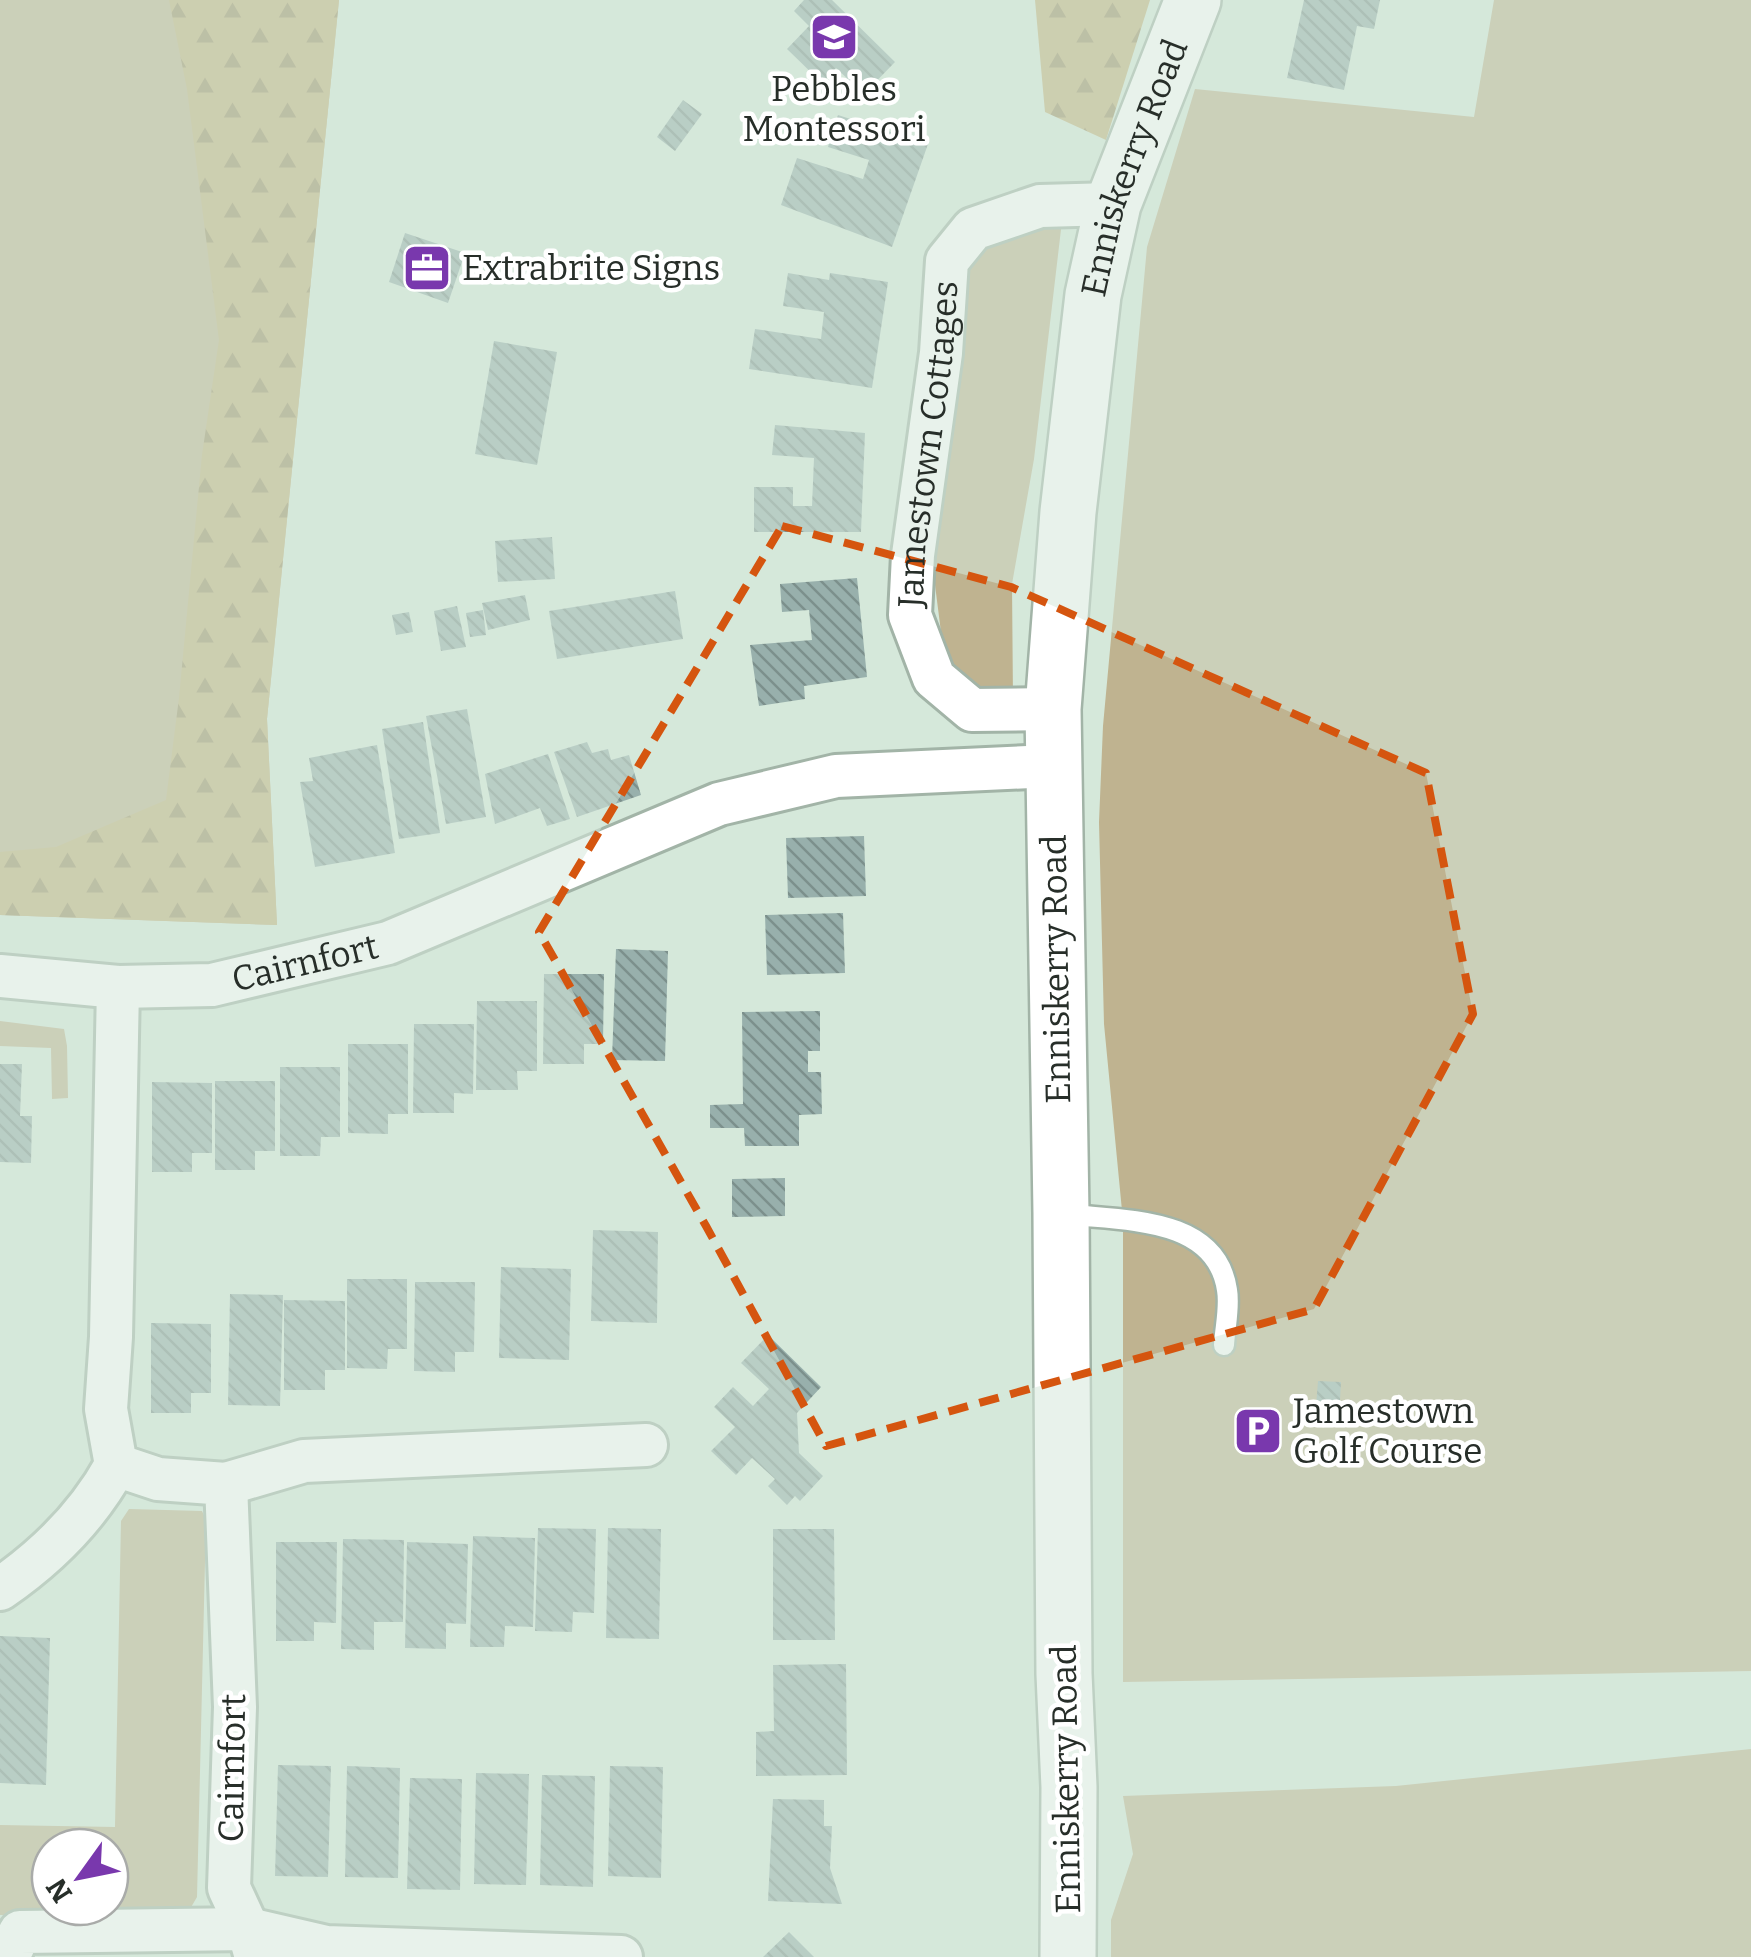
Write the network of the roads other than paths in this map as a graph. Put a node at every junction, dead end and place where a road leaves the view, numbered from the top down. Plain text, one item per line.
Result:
1 (1193, 0) edge
2 (1114, 204) junction
3 (1052, 709) junction
4 (1051, 766) junction
5 (0, 976) edge
6 (118, 988) junction
7 (1062, 1213) junction
8 (1224, 1345) dead end
9 (646, 1445) dead end
10 (116, 1465) junction
11 (226, 1484) junction
12 (0, 1589) edge
13 (252, 1943) edge
14 (8, 1957) edge
15 (621, 1957) edge
16 (1068, 1957) edge

1 - 2 main road, Enniskerry Road
2 - 3 main road, Enniskerry Road
2 - 3 street, Jamestown Cottages
3 - 4 main road, Enniskerry Road
4 - 6 street, Cairnfort
4 - 7 main road, Enniskerry Road
5 - 6 street, Cairnfort
6 - 10 street
7 - 8 lane
7 - 16 main road, Enniskerry Road
9 - 11 street
10 - 11 street
10 - 12 street
11 - 13 street, Cairnfort
13 - 14 street
13 - 15 street

